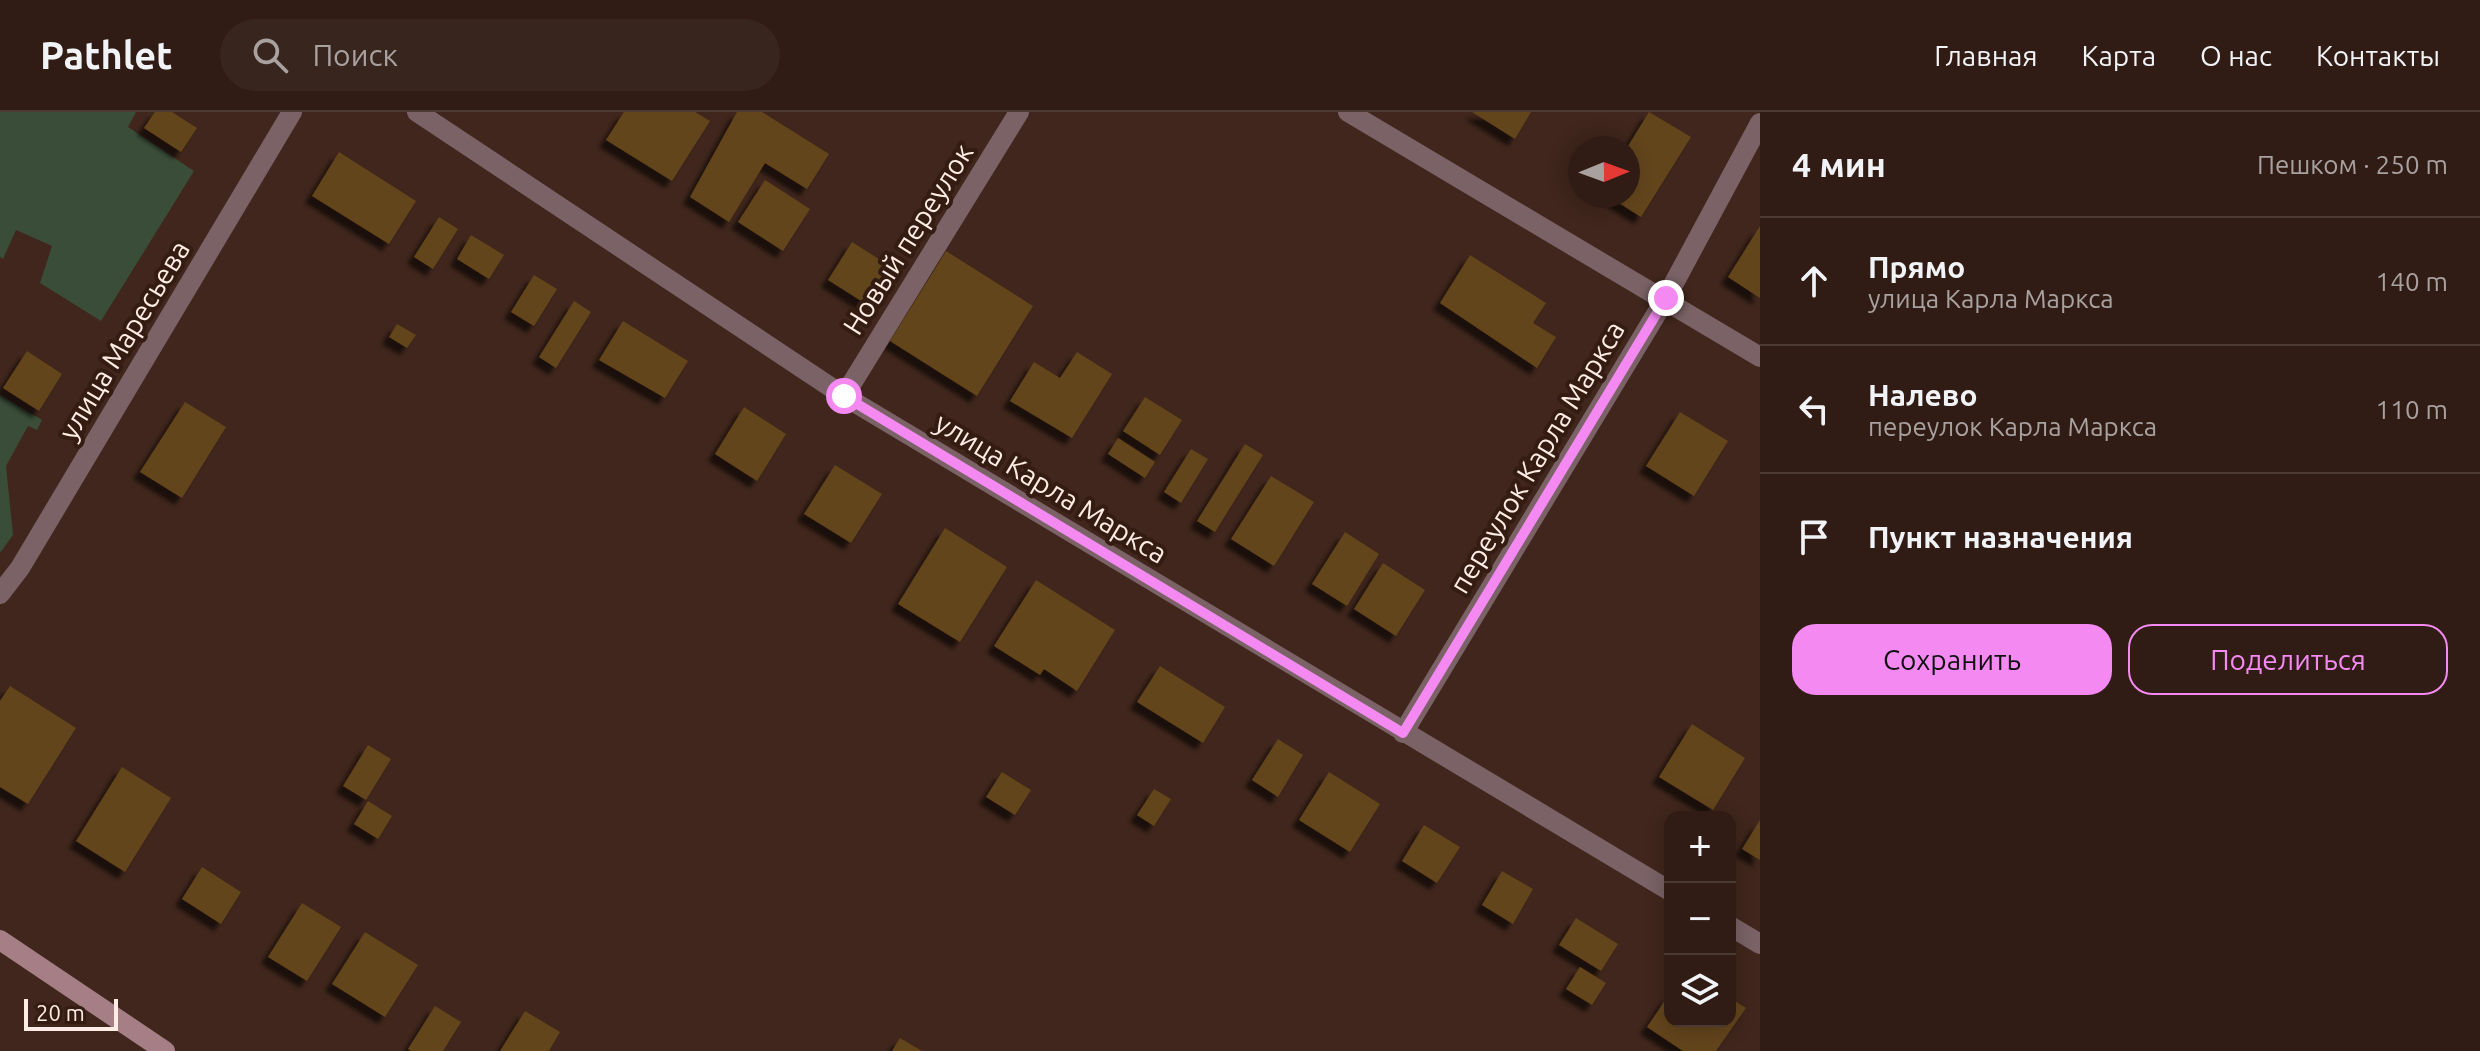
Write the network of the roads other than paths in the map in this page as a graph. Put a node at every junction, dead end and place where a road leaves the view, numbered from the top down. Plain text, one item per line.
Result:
1 (292, 112) edge
2 (417, 112) edge
3 (1019, 112) edge
4 (1348, 112) edge
5 (1760, 123) edge
6 (1666, 298) junction
7 (1760, 357) edge
8 (844, 396) junction
9 (0, 594) edge
10 (1403, 733) junction
11 (1664, 887) edge
12 (1736, 930) edge
13 (0, 940) edge
14 (1760, 944) edge
15 (165, 1051) edge

1 - 9 street, улица Маресьева
2 - 8 street, улица Карла Маркса
3 - 8 street, Новый переулок
4 - 6 street
5 - 6 street, переулок Карла Маркса
6 - 7 street
6 - 10 street, переулок Карла Маркса
8 - 10 street, улица Карла Маркса
10 - 11 street, улица Карла Маркса
12 - 14 street
13 - 15 main road

